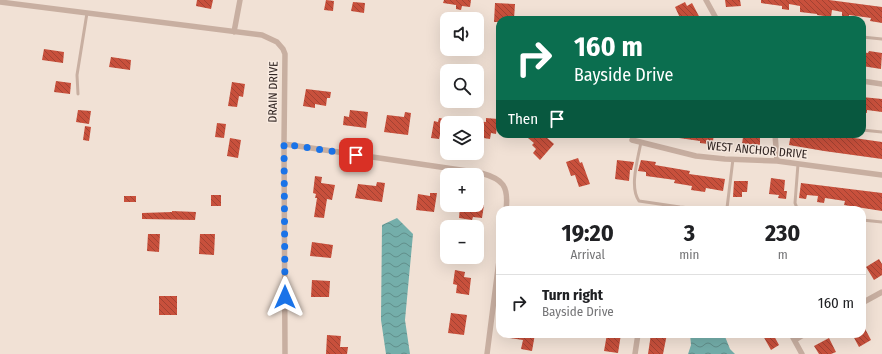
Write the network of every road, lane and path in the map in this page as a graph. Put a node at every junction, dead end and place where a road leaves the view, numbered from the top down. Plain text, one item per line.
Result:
1 (240, 0) edge
2 (706, 0) edge
3 (0, 2) edge
4 (87, 13) junction
5 (715, 16) edge
6 (234, 32) junction
7 (866, 37) edge
8 (882, 39) edge
9 (866, 82) edge
10 (882, 84) edge
11 (78, 94) dead end
12 (866, 130) edge
13 (882, 132) edge
14 (776, 138) edge
15 (632, 140) dead end
16 (641, 142) junction
17 (284, 144) junction
18 (733, 159) junction
19 (777, 161) junction
20 (798, 164) junction
21 (882, 175) edge
22 (506, 206) edge
23 (673, 206) edge
24 (727, 206) edge
25 (796, 206) edge
26 (866, 220) edge
27 (882, 222) edge
28 (496, 282) edge
29 (882, 292) edge
30 (866, 301) edge
31 (637, 338) edge
32 (798, 338) edge
33 (795, 340) joint
34 (285, 354) edge
35 (486, 354) edge
36 (635, 354) edge
37 (802, 354) edge

1 - 6 street
2 - 5 street
3 - 4 street, DRAIN DRIVE
4 - 6 street, DRAIN DRIVE
4 - 11 lane
6 - 17 street, DRAIN DRIVE
7 - 8 lane
9 - 10 street
12 - 13 lane
14 - 19 street
15 - 16 street, WEST ANCHOR DRIVE
16 - 18 street, WEST ANCHOR DRIVE
16 - 23 lane
17 - 22 street
17 - 34 street, DRAIN DRIVE
18 - 19 street, WEST ANCHOR DRIVE
18 - 24 lane
19 - 20 street, WEST ANCHOR DRIVE
20 - 21 street, WEST ANCHOR DRIVE
20 - 25 lane
26 - 27 lane
28 - 35 street
29 - 30 street
31 - 36 street
32 - 33 street
33 - 37 street

